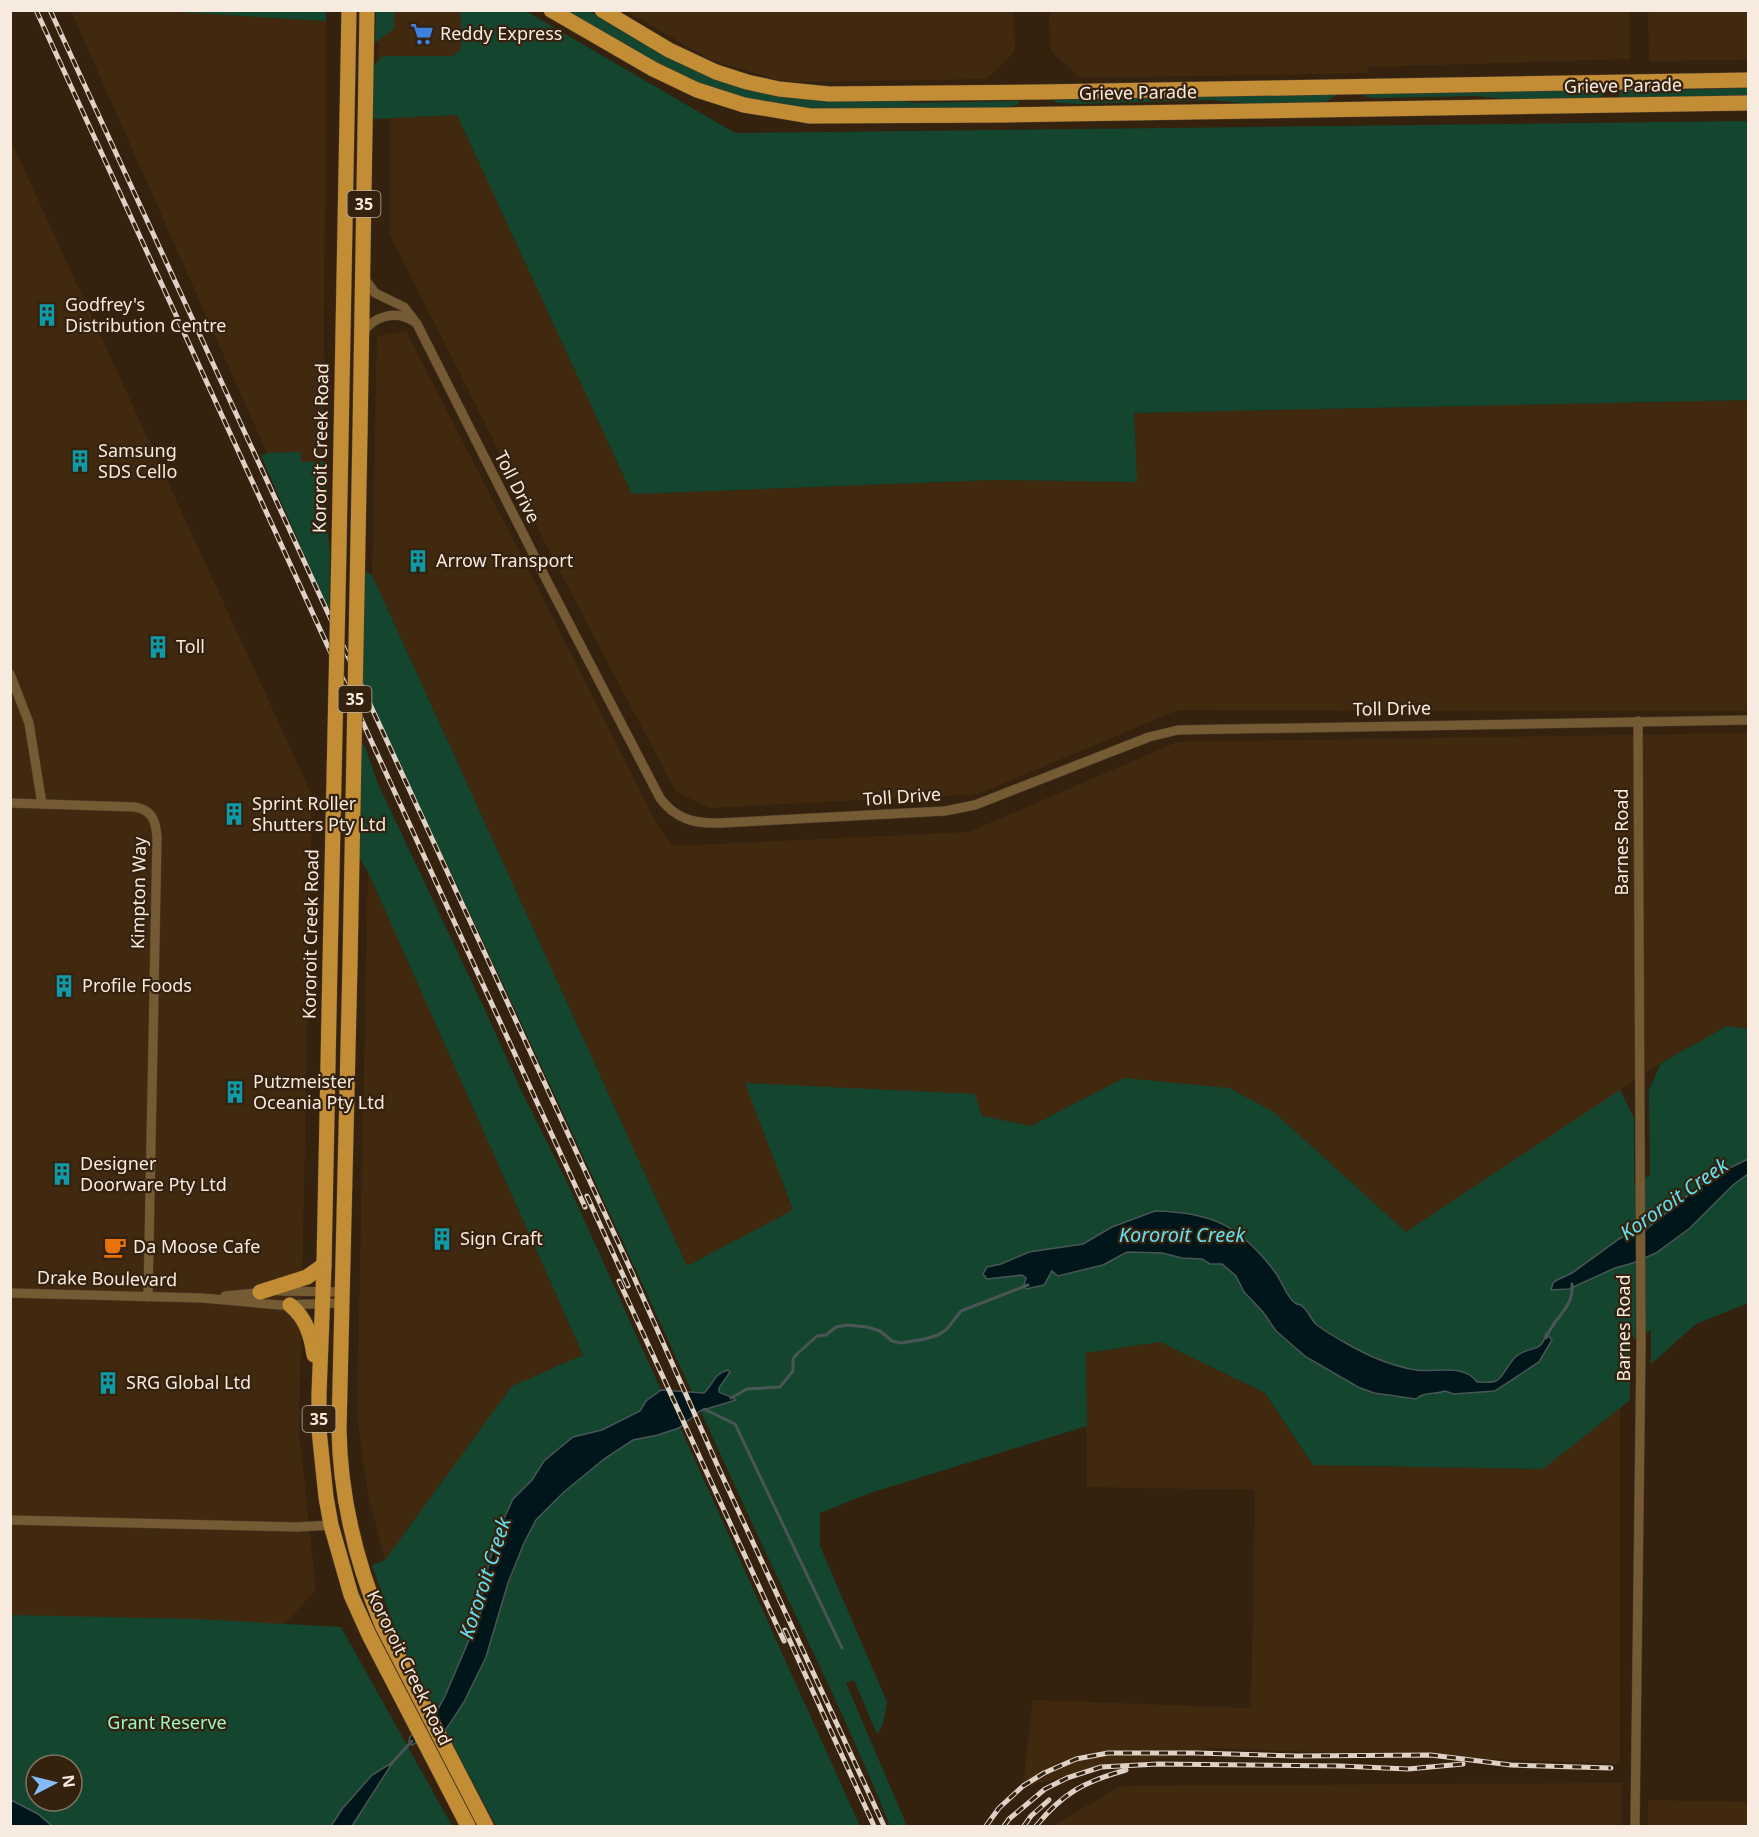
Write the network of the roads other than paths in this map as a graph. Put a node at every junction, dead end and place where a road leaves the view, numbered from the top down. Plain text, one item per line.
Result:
1 (349, 10) edge
2 (367, 10) edge
3 (540, 10) edge
4 (551, 10) edge
5 (602, 10) edge
6 (565, 19) junction
7 (1749, 80) edge
8 (1749, 103) edge
9 (363, 259) junction
10 (417, 324) junction
11 (362, 342) junction
12 (10, 674) edge
13 (1749, 720) edge
14 (1638, 721) junction
15 (10, 803) edge
16 (42, 804) junction
17 (324, 1266) junction
18 (260, 1292) junction
19 (10, 1293) edge
20 (148, 1297) junction
21 (202, 1298) junction
22 (343, 1298) junction
23 (322, 1299) junction
24 (290, 1305) junction
25 (319, 1394) junction
26 (10, 1520) edge
27 (331, 1525) junction
28 (408, 1694) junction
29 (468, 1827) edge
30 (486, 1827) edge
31 (1635, 1827) edge

1 - 17 main road, Kororoit Creek Road / 35, bridge
2 - 9 main road, Kororoit Creek Road / 35
3 - 6 main road
4 - 6 main road, Grieve Parade
5 - 7 main road, Grieve Parade
6 - 8 main road, Grieve Parade
9 - 10 street, Toll Drive
9 - 11 main road, Kororoit Creek Road / 35
10 - 11 street
10 - 14 street, Toll Drive
11 - 22 main road, Kororoit Creek Road / 35, bridge
12 - 16 street
13 - 14 street, Toll Drive
14 - 31 street, Barnes Road
15 - 16 street, Kimpton Way
16 - 20 street, Kimpton Way
17 - 18 main road
17 - 23 main road, Kororoit Creek Road / 35
18 - 21 street, Drake Boulevard
18 - 23 street, Drake Boulevard
19 - 20 street, Drake Boulevard
20 - 21 street, Drake Boulevard
21 - 24 street, Drake Boulevard
22 - 23 street, Drake Boulevard
22 - 28 main road, Kororoit Creek Road / 35
23 - 24 street, Drake Boulevard
23 - 25 main road, Kororoit Creek Road / 35
24 - 25 main road
25 - 27 main road, Kororoit Creek Road / 35
26 - 27 street
27 - 28 main road, Kororoit Creek Road / 35
28 - 29 main road, Kororoit Creek Road / 35
28 - 30 main road, Kororoit Creek Road / 35

